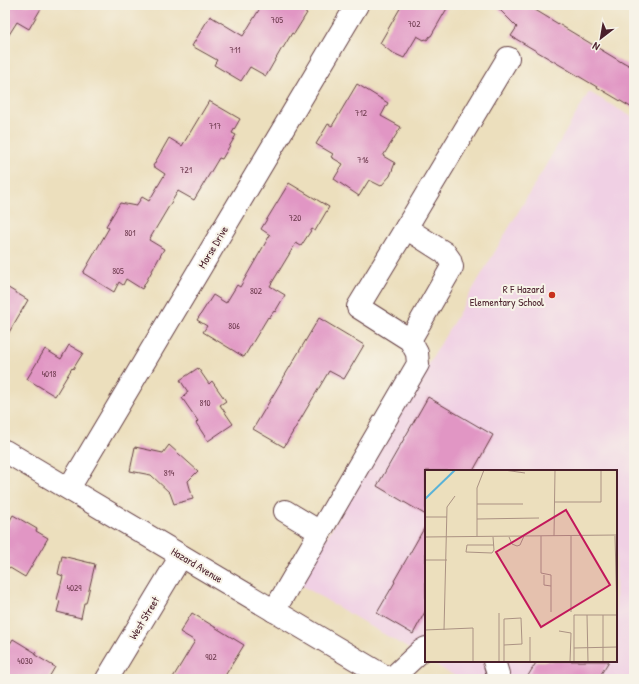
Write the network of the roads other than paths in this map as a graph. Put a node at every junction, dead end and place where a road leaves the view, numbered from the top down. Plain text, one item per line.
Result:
1 (357, 5) edge
2 (508, 58) dead end
3 (406, 228) junction
4 (410, 340) junction
5 (5, 451) edge
6 (68, 488) junction
7 (286, 512) dead end
8 (320, 532) junction
9 (181, 556) junction
10 (274, 611) junction
11 (425, 649) edge
12 (494, 662) edge
13 (107, 679) edge
14 (390, 679) edge
15 (498, 679) edge

1 - 6 street, Morse Drive
2 - 3 street
3 - 4 street
3 - 4 street
4 - 8 street
5 - 6 street, Hazard Avenue
6 - 9 street, Hazard Avenue
7 - 8 street
8 - 10 street
9 - 10 street, Hazard Avenue
9 - 13 street, West Street
10 - 14 street, Hazard Avenue
11 - 14 street
12 - 15 street

